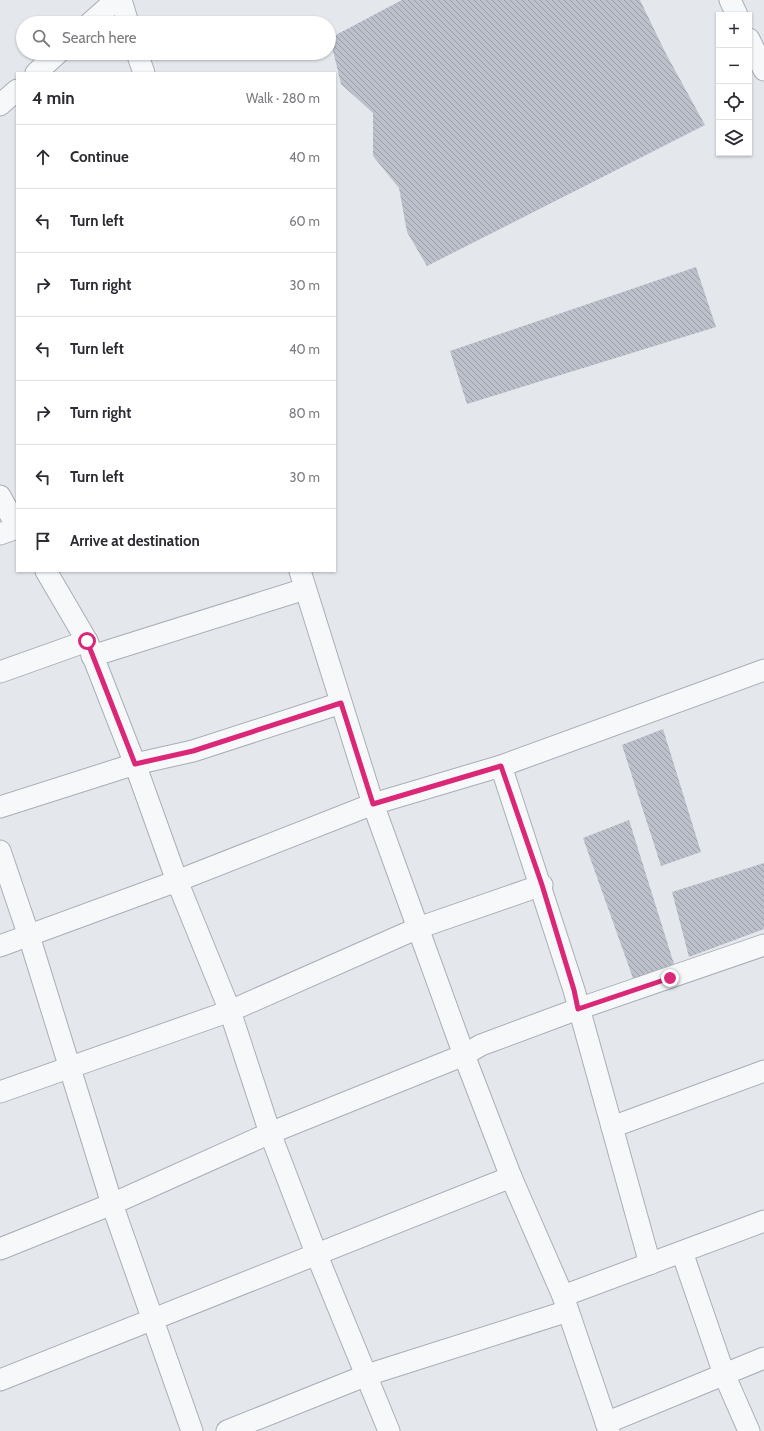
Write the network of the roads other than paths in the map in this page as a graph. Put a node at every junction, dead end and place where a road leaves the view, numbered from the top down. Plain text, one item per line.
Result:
1 (116, 0) edge
2 (120, 0) edge
3 (730, 0) edge
4 (736, 12) edge
5 (98, 16) edge
6 (126, 16) edge
7 (752, 45) edge
8 (50, 60) edge
9 (139, 60) edge
10 (764, 70) edge
11 (37, 72) edge
12 (144, 72) edge
13 (16, 91) edge
14 (0, 105) edge
15 (0, 496) edge
16 (16, 525) edge
17 (16, 527) edge
18 (0, 534) edge
19 (47, 572) edge
20 (302, 580) edge
21 (90, 649) junction
22 (764, 670) edge
23 (0, 672) edge
24 (341, 703) junction
25 (135, 764) junction
26 (501, 766) junction
27 (373, 804) junction
28 (0, 807) edge
29 (0, 851) edge
30 (177, 881) junction
31 (542, 885) junction
32 (418, 928) junction
33 (29, 936) junction
34 (764, 945) edge
35 (0, 946) edge
36 (578, 1009) junction
37 (230, 1011) junction
38 (464, 1055) junction
39 (70, 1068) junction
40 (764, 1071) edge
41 (0, 1092) edge
42 (612, 1127) junction
43 (270, 1133) junction
44 (511, 1177) junction
45 (112, 1204) junction
46 (764, 1221) edge
47 (0, 1249) edge
48 (682, 1252) junction
49 (316, 1253) junction
50 (650, 1264) junction
51 (566, 1303) junction
52 (152, 1320) junction
53 (764, 1358) edge
54 (724, 1374) junction
55 (367, 1375) junction
56 (0, 1380) edge
57 (607, 1427) edge
58 (192, 1431) edge
59 (227, 1431) edge
60 (389, 1431) edge
61 (750, 1431) edge

1 - 5 street
2 - 6 street
3 - 4 street
7 - 10 street
8 - 11 street
9 - 12 street
13 - 14 street
15 - 16 street
17 - 18 street
19 - 21 street
20 - 21 street
20 - 24 street
21 - 23 street
21 - 25 street
22 - 26 street
24 - 25 street
24 - 27 street
25 - 28 street
25 - 30 street
26 - 27 street
26 - 31 street
27 - 30 street
27 - 32 street
29 - 33 street
30 - 33 street
30 - 37 street
31 - 32 street
31 - 36 street
32 - 37 street
32 - 38 street
33 - 35 street
33 - 39 street
34 - 36 street
36 - 38 street
36 - 42 street
37 - 39 street
37 - 43 street
38 - 43 street
38 - 44 street
39 - 41 street
39 - 45 street
40 - 42 street
42 - 50 street
43 - 45 street
43 - 49 street
44 - 49 street
44 - 51 street
45 - 47 street
45 - 52 street
46 - 48 street
48 - 50 street
48 - 54 street
49 - 52 street
49 - 55 street
50 - 51 street
51 - 55 street
51 - 57 street
52 - 56 street
52 - 58 street
53 - 54 street
54 - 57 street
54 - 61 street
55 - 59 street
55 - 60 street

